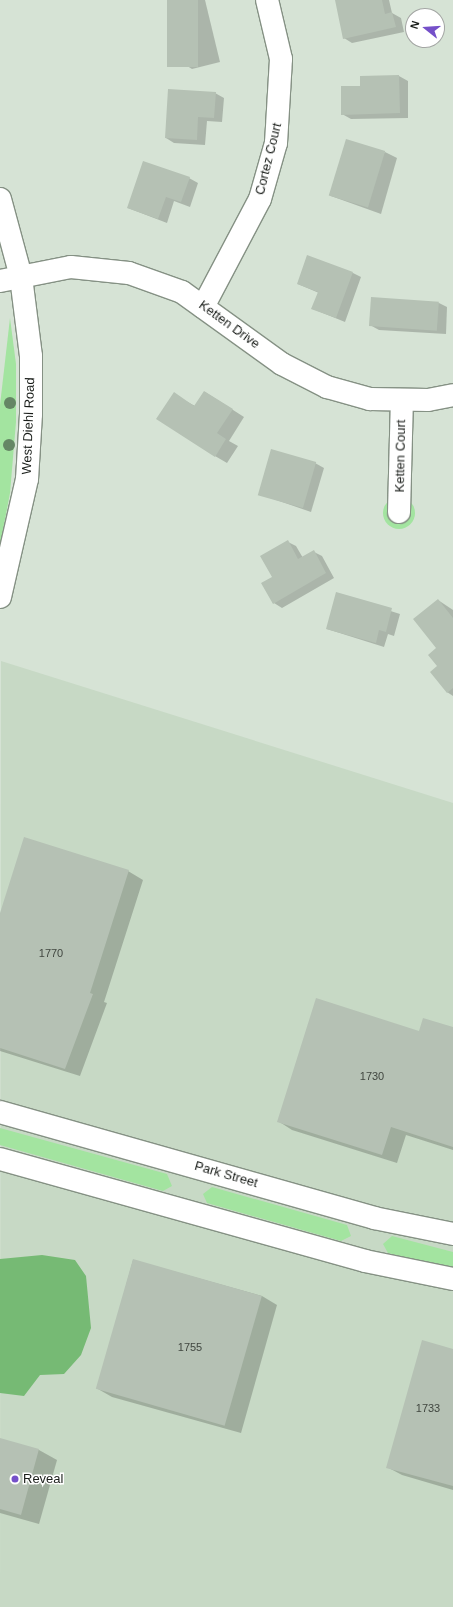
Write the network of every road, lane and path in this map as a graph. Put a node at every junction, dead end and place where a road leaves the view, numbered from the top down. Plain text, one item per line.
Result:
1 (267, 0) edge
2 (0, 199) edge
3 (10, 279) edge
4 (203, 307) junction
5 (453, 395) edge
6 (402, 400) junction
7 (399, 512) dead end
8 (0, 597) edge
9 (0, 1112) edge
10 (0, 1159) edge
11 (453, 1234) edge
12 (453, 1280) edge

1 - 4 street, Cortez Court
2 - 3 street, West Diehl Road
3 - 4 street, Ketten Drive
3 - 8 street, West Diehl Road
4 - 6 street, Ketten Drive
5 - 6 street, Ketten Drive
6 - 7 street, Ketten Court
9 - 11 street, Park Street
10 - 12 street

